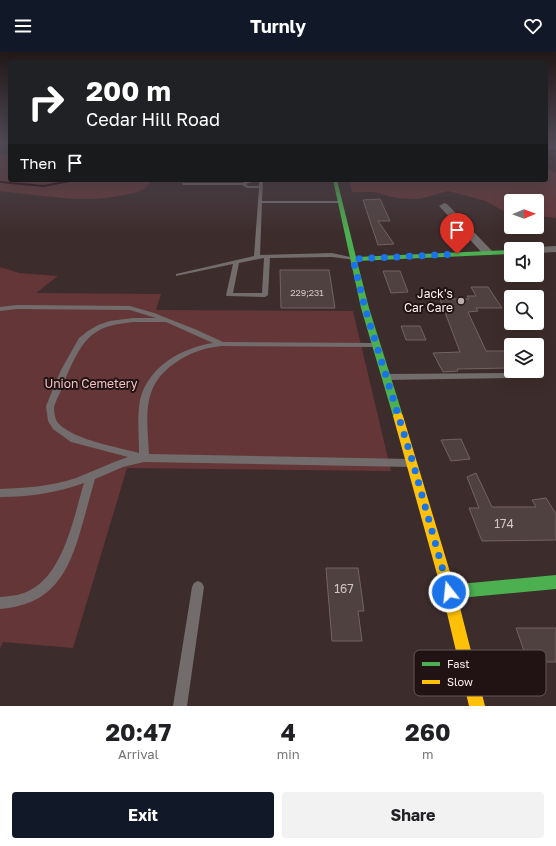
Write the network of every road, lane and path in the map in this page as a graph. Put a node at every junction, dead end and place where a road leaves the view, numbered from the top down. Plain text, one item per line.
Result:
1 (248, 182) edge
2 (260, 182) edge
3 (335, 182) edge
4 (183, 184) dead end
5 (260, 202) junction
6 (340, 202) junction
7 (444, 206) dead end
8 (556, 249) edge
9 (544, 250) edge
10 (504, 252) edge
11 (488, 253) junction
12 (267, 256) junction
13 (257, 257) junction
14 (353, 259) junction
15 (236, 262) junction
16 (178, 275) dead end
17 (0, 309) edge
18 (166, 320) junction
19 (220, 344) junction
20 (376, 345) junction
21 (504, 376) edge
22 (387, 378) junction
23 (144, 458) junction
24 (413, 463) junction
25 (91, 476) junction
26 (0, 493) edge
27 (556, 582) edge
28 (198, 587) dead end
29 (449, 592) junction
30 (0, 602) edge
31 (463, 650) edge
32 (475, 696) edge
33 (180, 706) edge
34 (477, 706) edge

1 - 4 lane
2 - 5 lane
3 - 6 main road
5 - 6 lane
5 - 13 lane
6 - 14 main road
7 - 11 street
8 - 9 street
10 - 11 main road
11 - 14 main road
12 - 13 lane
12 - 14 lane
12 - 15 lane
13 - 15 lane
14 - 20 main road
15 - 16 lane
17 - 18 lane
18 - 19 lane
18 - 23 lane
19 - 20 lane
19 - 23 lane
20 - 22 main road
21 - 22 lane
22 - 24 main road
23 - 24 lane
23 - 25 lane
24 - 29 main road
25 - 26 lane
25 - 30 lane
27 - 29 main road
28 - 33 lane
29 - 31 main road
32 - 34 main road

